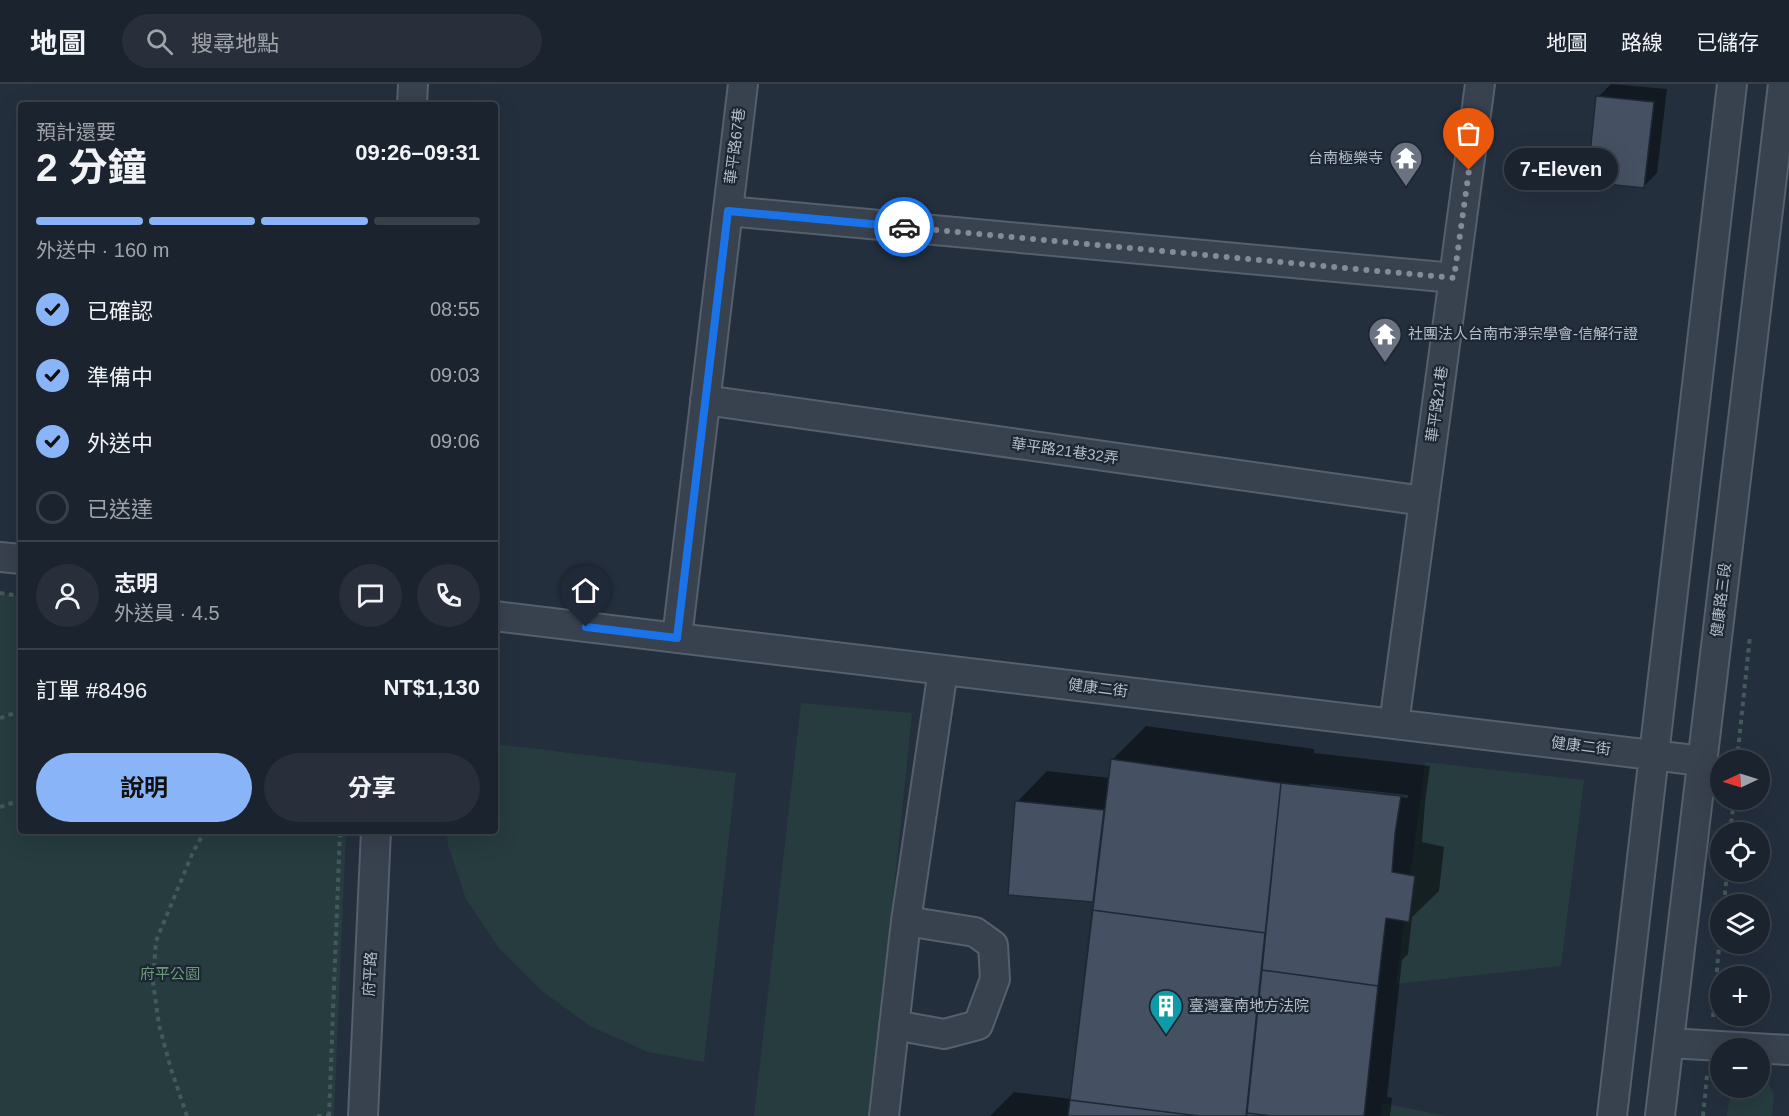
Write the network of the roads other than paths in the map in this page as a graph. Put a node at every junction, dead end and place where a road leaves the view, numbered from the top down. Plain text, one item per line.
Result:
1 (414, 84) edge
2 (743, 84) edge
3 (1480, 84) edge
4 (1732, 84) edge
5 (1783, 84) edge
6 (412, 102) edge
7 (728, 211) junction
8 (1454, 278) junction
9 (705, 400) junction
10 (1424, 501) junction
11 (0, 557) edge
12 (18, 560) edge
13 (498, 616) edge
14 (677, 638) junction
15 (943, 670) junction
16 (1394, 724) junction
17 (1654, 755) junction
18 (1702, 761) junction
19 (376, 834) edge
20 (906, 921) junction
21 (894, 1026) junction
22 (1669, 1043) junction
23 (1789, 1050) edge
24 (363, 1116) edge
25 (884, 1116) edge
26 (1612, 1116) edge
27 (1660, 1116) edge

1 - 6 street
2 - 7 street, 華平路67巷
3 - 8 street, 華平路21巷
4 - 17 street
5 - 18 street, 健康路三段
7 - 8 street
7 - 9 street, 華平路67巷
8 - 10 street, 華平路21巷
9 - 10 street, 華平路21巷32弄
9 - 14 street, 華平路67巷
10 - 16 street, 華平路21巷
11 - 12 street
13 - 14 street, 健康二街
14 - 15 street, 健康二街
15 - 16 street, 健康二街
15 - 20 street
16 - 17 street, 健康二街
17 - 18 street, 健康二街
17 - 26 street
18 - 22 street, 健康路三段
19 - 24 street, 府平路
20 - 21 street
20 - 21 street
21 - 25 street
22 - 23 street
22 - 27 street, 健康路三段

